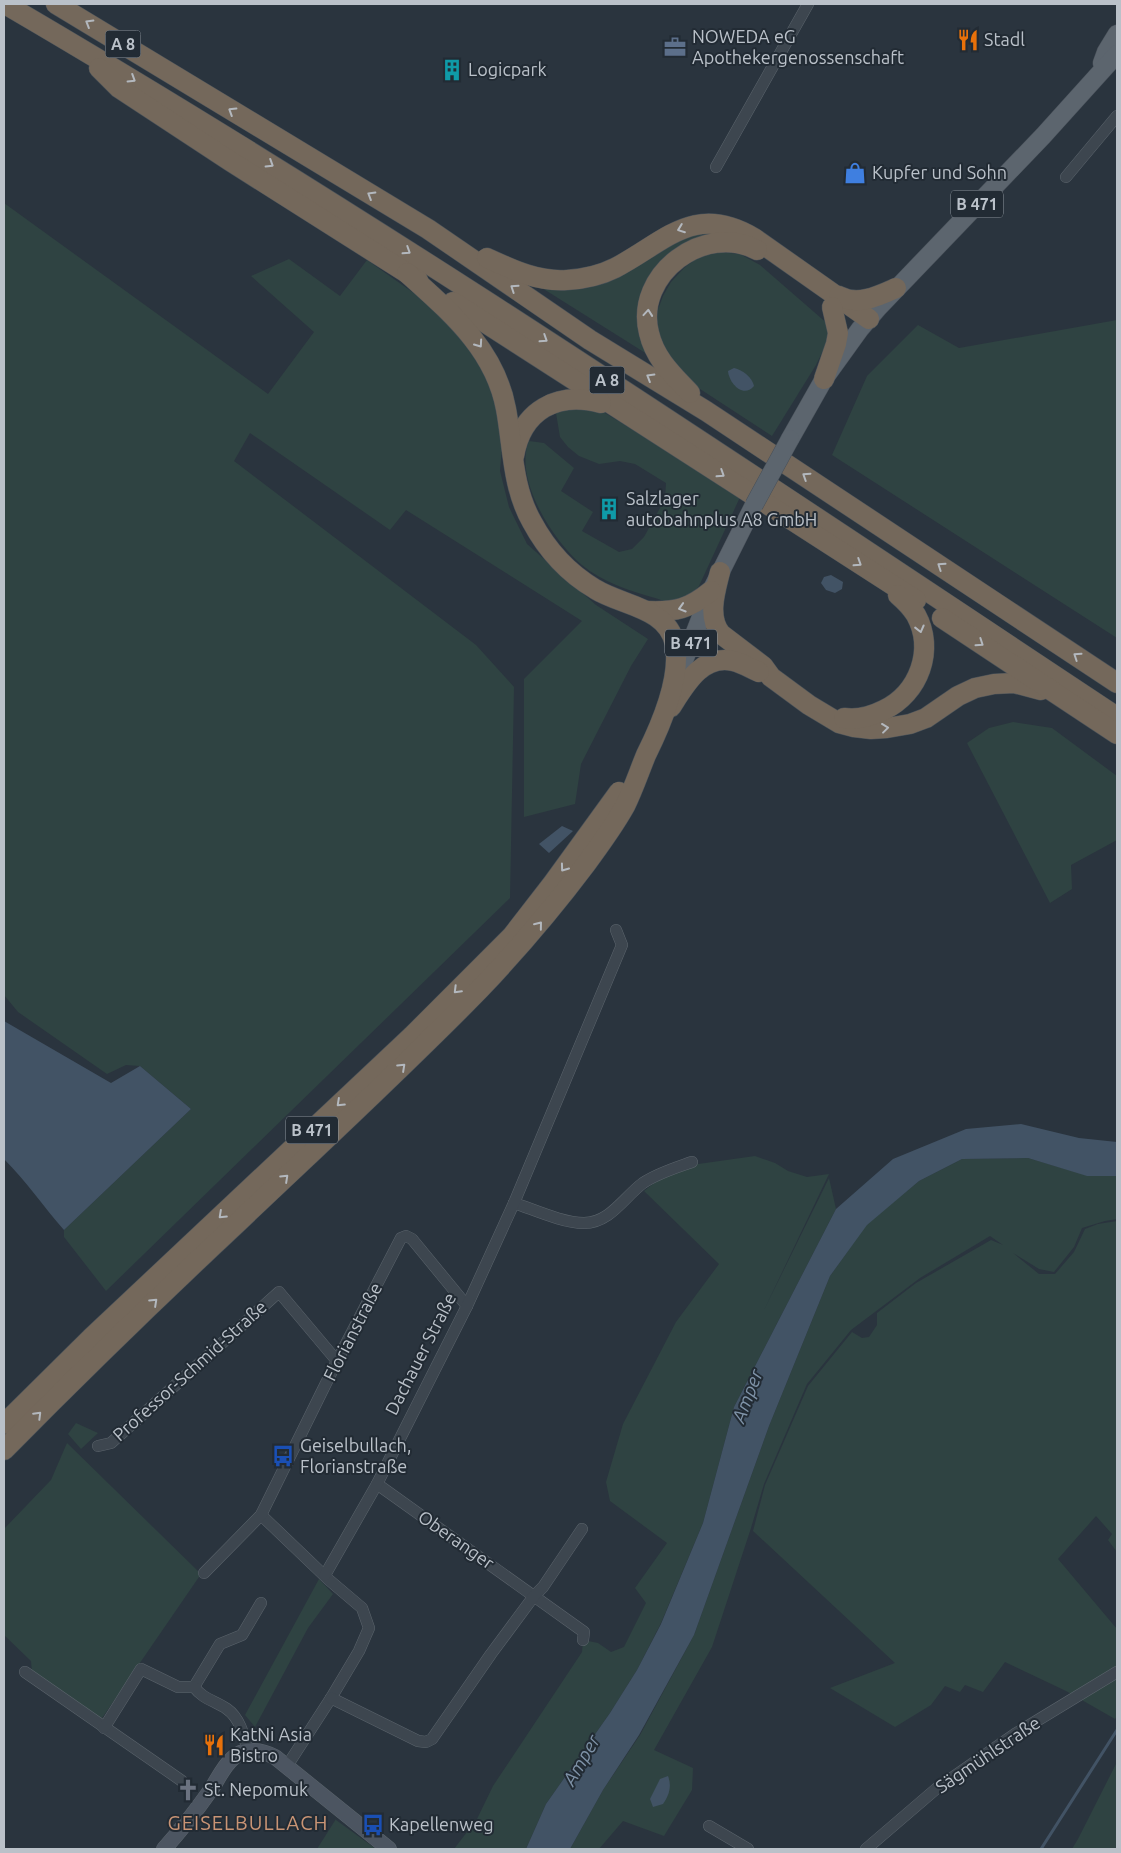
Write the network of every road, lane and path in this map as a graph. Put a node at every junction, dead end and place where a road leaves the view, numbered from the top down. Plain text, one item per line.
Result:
1 (5, 4) edge
2 (56, 4) edge
3 (808, 4) edge
4 (1117, 34) edge
5 (90, 54) junction
6 (1117, 54) edge
7 (1117, 65) edge
8 (1095, 80) junction
9 (1117, 116) edge
10 (716, 167) dead end
11 (1066, 177) dead end
12 (428, 229) junction
13 (407, 273) junction
14 (896, 288) junction
15 (833, 301) junction
16 (865, 324) junction
17 (824, 379) junction
18 (617, 409) junction
19 (706, 411) junction
20 (513, 463) junction
21 (720, 572) junction
22 (880, 578) junction
23 (711, 591) junction
24 (648, 611) junction
25 (758, 667) junction
26 (1117, 684) edge
27 (671, 696) junction
28 (1065, 700) junction
29 (823, 713) junction
30 (1117, 717) edge
31 (660, 726) junction
32 (1117, 734) edge
33 (645, 759) junction
34 (616, 930) dead end
35 (692, 1162) dead end
36 (514, 1203) junction
37 (467, 1306) junction
38 (337, 1361) junction
39 (4, 1424) edge
40 (98, 1446) dead end
41 (4, 1450) edge
42 (376, 1484) junction
43 (261, 1515) junction
44 (582, 1529) dead end
45 (204, 1573) dead end
46 (325, 1576) junction
47 (534, 1596) junction
48 (261, 1603) dead end
49 (583, 1640) dead end
50 (25, 1672) dead end
51 (1117, 1672) edge
52 (194, 1687) junction
53 (331, 1698) junction
54 (104, 1728) junction
55 (248, 1751) junction
56 (286, 1766) junction
57 (182, 1781) dead end
58 (709, 1826) dead end
59 (164, 1849) edge
60 (388, 1849) edge
61 (748, 1849) edge
62 (866, 1849) edge

1 - 5 highway, A 8
12 -> 2 highway, A 8
3 - 10 street
4 - 8 main road
5 - 13 highway
5 -> 30 highway, A 8
6 - 8 main road, B 471
7 - 8 main road
8 - 14 main road, B 471
9 - 11 street
15 -> 12 highway
19 -> 12 highway, A 8
13 - 18 highway
13 -> 20 highway
14 - 15 highway
14 - 16 main road, B 471
15 - 16 highway
15 - 17 highway
19 -> 15 highway
16 - 17 main road, B 471
17 - 21 main road, B 471, bridge
18 - 20 highway
18 -> 22 highway
26 -> 19 highway, A 8
20 - 24 highway
21 - 23 main road, B 471
21 - 25 highway
22 -> 28 highway
22 -> 29 highway
23 -> 24 highway
23 - 27 main road, B 471
24 - 27 highway
25 - 29 highway
25 - 31 highway
27 - 31 highway, B 471
29 -> 28 highway
28 - 32 highway
31 - 33 highway, B 471
33 -> 39 highway, B 471
41 -> 33 highway, B 471
34 - 36 street, Dachauer Straße
35 - 36 street
36 - 37 street, Dachauer Straße
37 - 38 street, Florianstraße
37 - 42 street, Dachauer Straße
38 - 40 street, Professor-Schmid-Straße
38 - 43 street, Florianstraße
42 - 46 street, Dachauer Straße
42 - 47 street, Oberanger
43 - 45 street, Florianstraße
43 - 46 street
44 - 47 street
46 - 53 street
47 - 49 street, Oberanger
47 - 53 street
48 - 52 street
50 - 54 street
51 - 62 street, Sägmühlstraße
52 - 54 street
52 - 55 street
53 - 56 street
54 - 57 street
55 - 56 street
55 - 59 street
56 - 60 street
58 - 61 street

